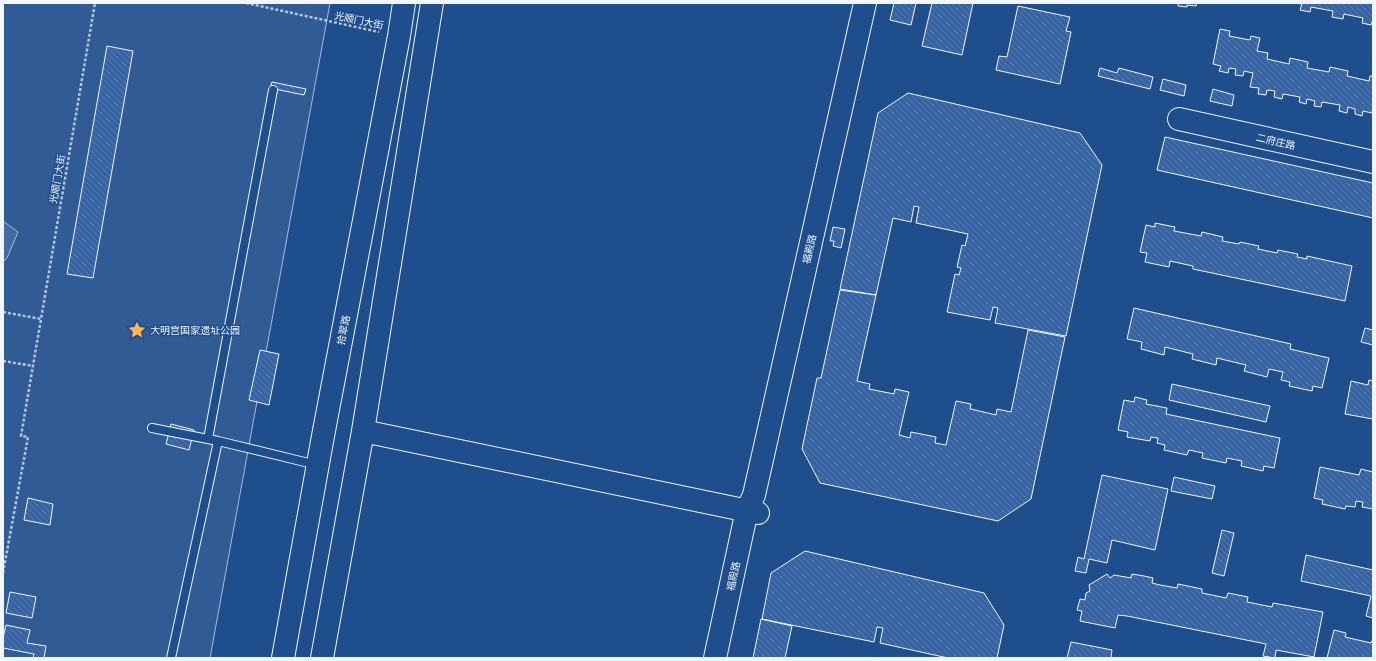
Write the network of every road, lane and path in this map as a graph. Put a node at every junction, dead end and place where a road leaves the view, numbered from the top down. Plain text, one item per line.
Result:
1 (94, 3) edge
2 (246, 3) edge
3 (404, 3) edge
4 (432, 3) edge
5 (865, 3) edge
6 (399, 36) junction
7 (273, 90) dead end
8 (1179, 119) dead end
9 (1373, 162) edge
10 (3, 312) edge
11 (41, 319) junction
12 (3, 361) edge
13 (33, 366) junction
14 (152, 428) dead end
15 (363, 430) junction
16 (208, 439) junction
17 (218, 440) junction
18 (317, 465) junction
19 (753, 506) junction
20 (3, 573) edge
21 (171, 658) edge
22 (282, 658) edge
23 (322, 658) edge
24 (715, 658) edge
25 (726, 658) edge

1 - 11 path, 光顺门大街
2 - 6 path, 光顺门大街
3 - 6 street, 拾翠路
4 - 15 street
5 - 19 street, 福殿路
6 - 18 street, 拾翠路
7 - 16 lane
8 - 9 street, 二府庄路
10 - 11 path
11 - 13 path, 光顺门大街
12 - 13 path
13 - 20 path, 光顺门大街
14 - 16 lane
15 - 19 street
15 - 23 street
16 - 17 lane
17 - 18 lane
17 - 21 lane
18 - 22 street, 拾翠路
19 - 24 street, 福殿路
19 - 25 street, 福殿路

